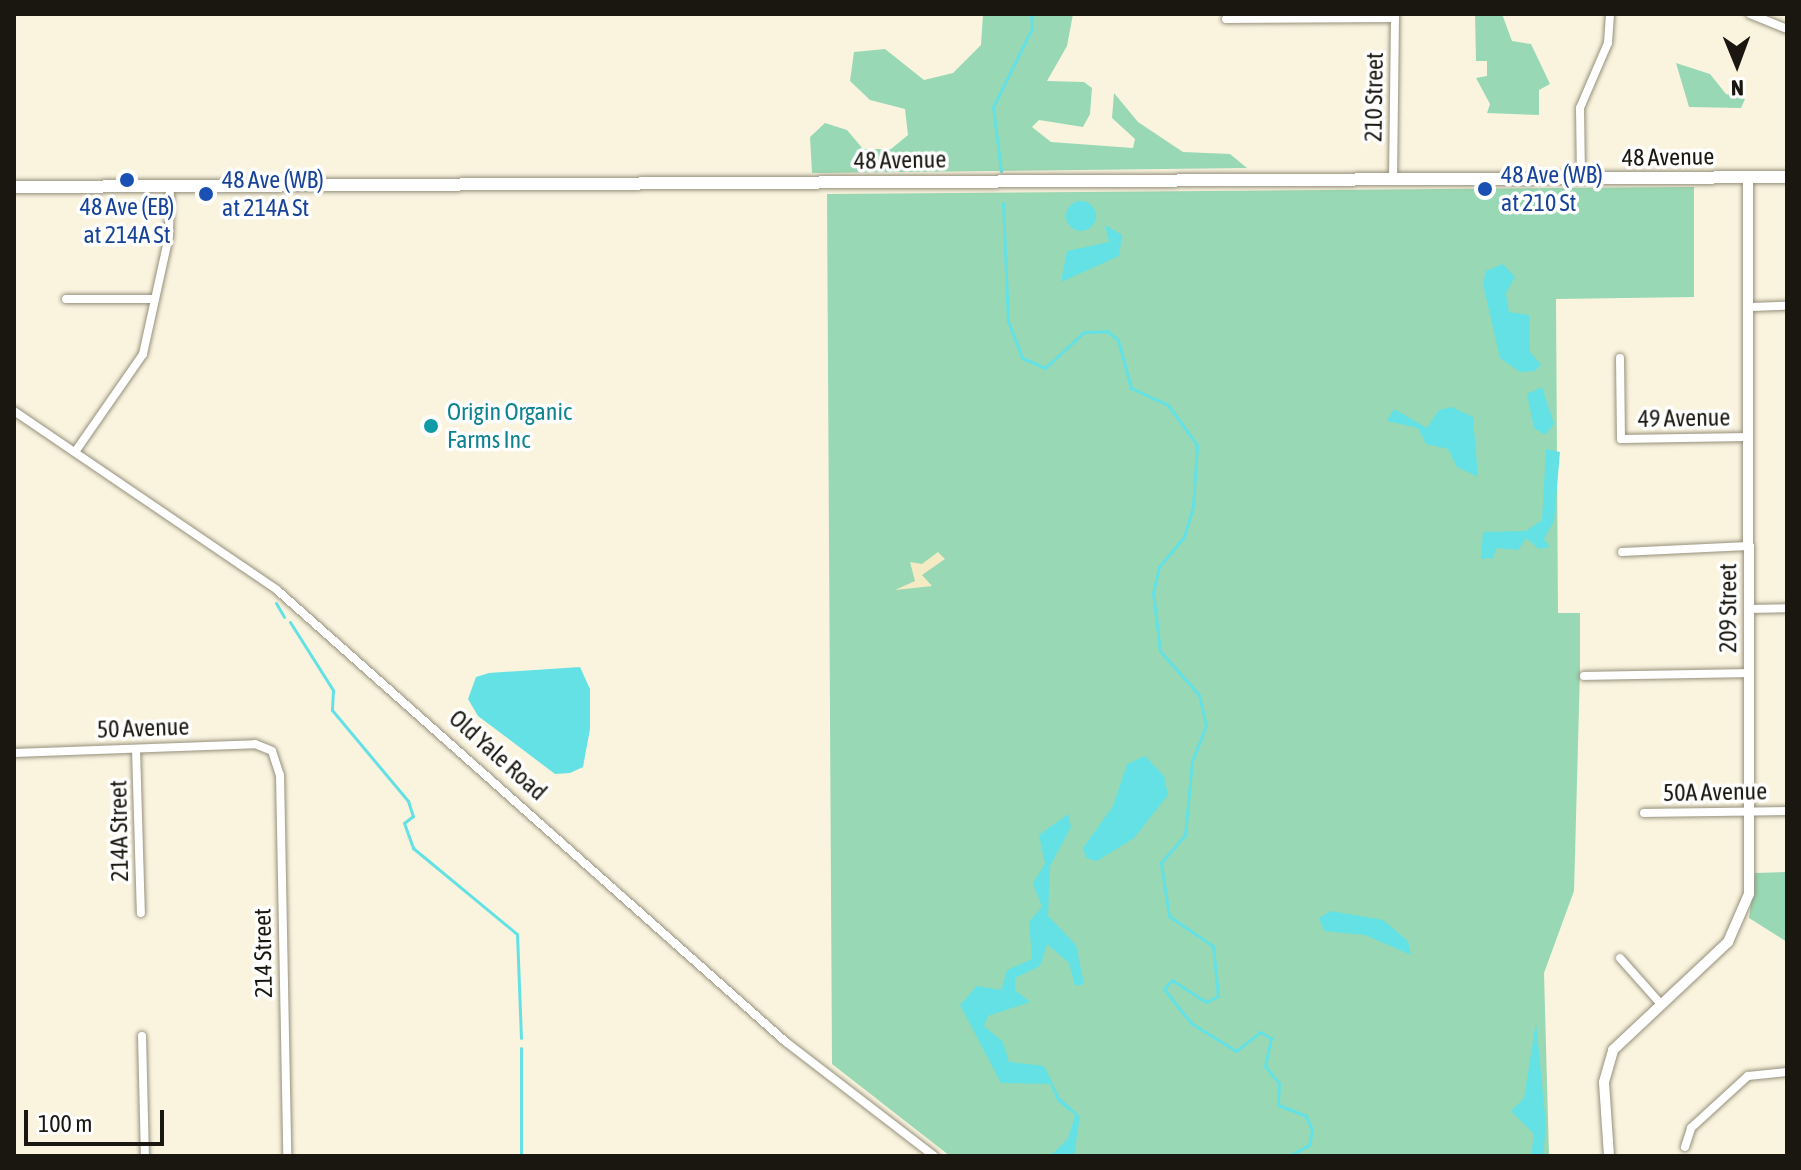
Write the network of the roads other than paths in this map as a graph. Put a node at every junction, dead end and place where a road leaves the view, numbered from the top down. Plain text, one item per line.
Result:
1 (1610, 14) edge
2 (1750, 14) edge
3 (1395, 16) edge
4 (1226, 19) dead end
5 (1787, 29) edge
6 (1787, 177) edge
7 (1748, 178) junction
8 (1581, 179) junction
9 (1393, 181) junction
10 (170, 186) junction
11 (14, 187) edge
12 (66, 299) dead end
13 (155, 299) junction
14 (1787, 306) edge
15 (1749, 307) junction
16 (1620, 358) dead end
17 (14, 411) edge
18 (1748, 437) junction
19 (75, 452) junction
20 (1748, 546) junction
21 (1622, 552) dead end
22 (1787, 608) edge
23 (1748, 609) junction
24 (1748, 673) junction
25 (1584, 676) dead end
26 (136, 749) junction
27 (272, 751) joint
28 (14, 753) edge
29 (1749, 811) junction
30 (1787, 811) edge
31 (1644, 813) dead end
32 (141, 913) dead end
33 (1620, 958) dead end
34 (1660, 1003) junction
35 (142, 1036) dead end
36 (1787, 1072) edge
37 (1685, 1147) dead end
38 (145, 1156) edge
39 (287, 1156) edge
40 (934, 1156) edge
41 (1609, 1156) edge

1 - 8 street
2 - 5 street
3 - 4 street
3 - 9 street, 210 Street
6 - 7 main road, 48 Avenue
7 - 8 main road, 48 Avenue
7 - 15 street, 209 Street
8 - 9 main road, 48 Avenue
9 - 10 main road, 48 Avenue
10 - 11 main road, 48 Avenue
10 - 13 street
12 - 13 street
13 - 19 street
14 - 15 street
15 - 18 street, 209 Street
16 - 18 street, 49 Avenue
17 - 19 street, Old Yale Road
18 - 20 street, 209 Street
19 - 40 street, Old Yale Road
20 - 21 street
20 - 23 street, 209 Street
22 - 23 street
23 - 24 street, 209 Street
24 - 25 street
24 - 29 street, 209 Street
26 - 27 street, 50 Avenue
26 - 28 street, 50 Avenue
26 - 32 street, 214A Street
27 - 39 street, 214 Street
29 - 30 street, 50A Avenue
29 - 31 street, 50A Avenue
29 - 34 street, 209 Street
33 - 34 street
34 - 41 street, 209 Street
35 - 38 street
36 - 37 street

